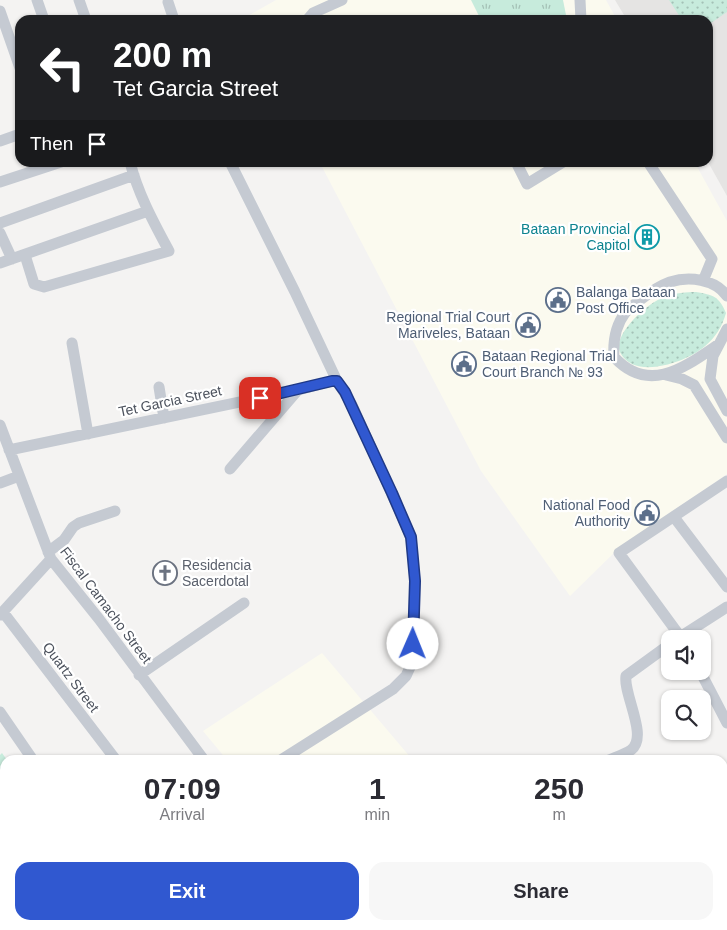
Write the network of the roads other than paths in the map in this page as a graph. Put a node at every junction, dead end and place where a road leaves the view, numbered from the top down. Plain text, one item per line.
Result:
1 (37, 0) edge
2 (79, 0) edge
3 (342, 0) edge
4 (580, 0) edge
5 (167, 1) edge
6 (0, 11) edge
7 (42, 15) edge
8 (84, 15) edge
9 (172, 15) edge
10 (311, 15) edge
11 (581, 15) edge
12 (15, 54) edge
13 (15, 136) edge
14 (0, 141) edge
15 (46, 167) edge
16 (132, 167) edge
17 (232, 167) edge
18 (518, 167) edge
19 (555, 167) edge
20 (651, 167) edge
21 (134, 175) junction
22 (0, 182) edge
23 (148, 211) junction
24 (0, 223) edge
25 (0, 233) edge
26 (25, 254) junction
27 (12, 259) junction
28 (0, 263) edge
29 (703, 281) junction
30 (727, 296) edge
31 (727, 328) edge
32 (72, 342) dead end
33 (719, 344) junction
34 (666, 375) junction
35 (337, 381) junction
36 (159, 387) dead end
37 (298, 390) junction
38 (727, 410) edge
39 (164, 418) junction
40 (0, 426) edge
41 (88, 434) junction
42 (727, 438) edge
43 (9, 450) junction
44 (230, 469) dead end
45 (19, 476) junction
46 (727, 482) edge
47 (0, 483) edge
48 (115, 511) dead end
49 (674, 517) junction
50 (49, 555) junction
51 (727, 587) edge
52 (244, 603) dead end
53 (727, 607) edge
54 (2, 613) edge
55 (674, 630) edge
56 (692, 630) edge
57 (661, 651) edge
58 (140, 675) junction
59 (705, 680) edge
60 (0, 712) edge
61 (727, 723) edge
62 (30, 755) edge
63 (112, 755) edge
64 (200, 755) edge
65 (289, 755) edge
66 (634, 755) edge

1 - 7 street
2 - 8 street
3 - 10 street
4 - 11 street
5 - 9 street
6 - 12 street
13 - 14 street
15 - 22 street
16 - 21 street
17 - 35 street
18 - 19 street
20 - 29 street
21 - 23 street
21 - 24 street
23 - 26 street
23 - 26 street
25 - 27 street
26 - 27 street
27 - 28 street
29 - 30 street
29 - 34 street
31 - 33 street
32 - 41 street
33 - 34 street
33 - 38 street
34 - 42 street
35 - 37 street, Tet Garcia Street
35 - 65 street
36 - 39 street
37 - 39 street, Tet Garcia Street
37 - 44 street
39 - 41 street, Tet Garcia Street
40 - 43 street, Fiscal Camacho Street
41 - 43 street, Tet Garcia Street
43 - 45 street, Fiscal Camacho Street
45 - 47 street
45 - 50 street, Fiscal Camacho Street
46 - 49 street
48 - 50 street
49 - 51 street
49 - 55 street
50 - 54 street
50 - 58 street, Fiscal Camacho Street
52 - 58 street
53 - 56 street
54 - 63 street, Quartz Street
57 - 66 street
58 - 64 street, Fiscal Camacho Street
59 - 61 street
60 - 62 street

